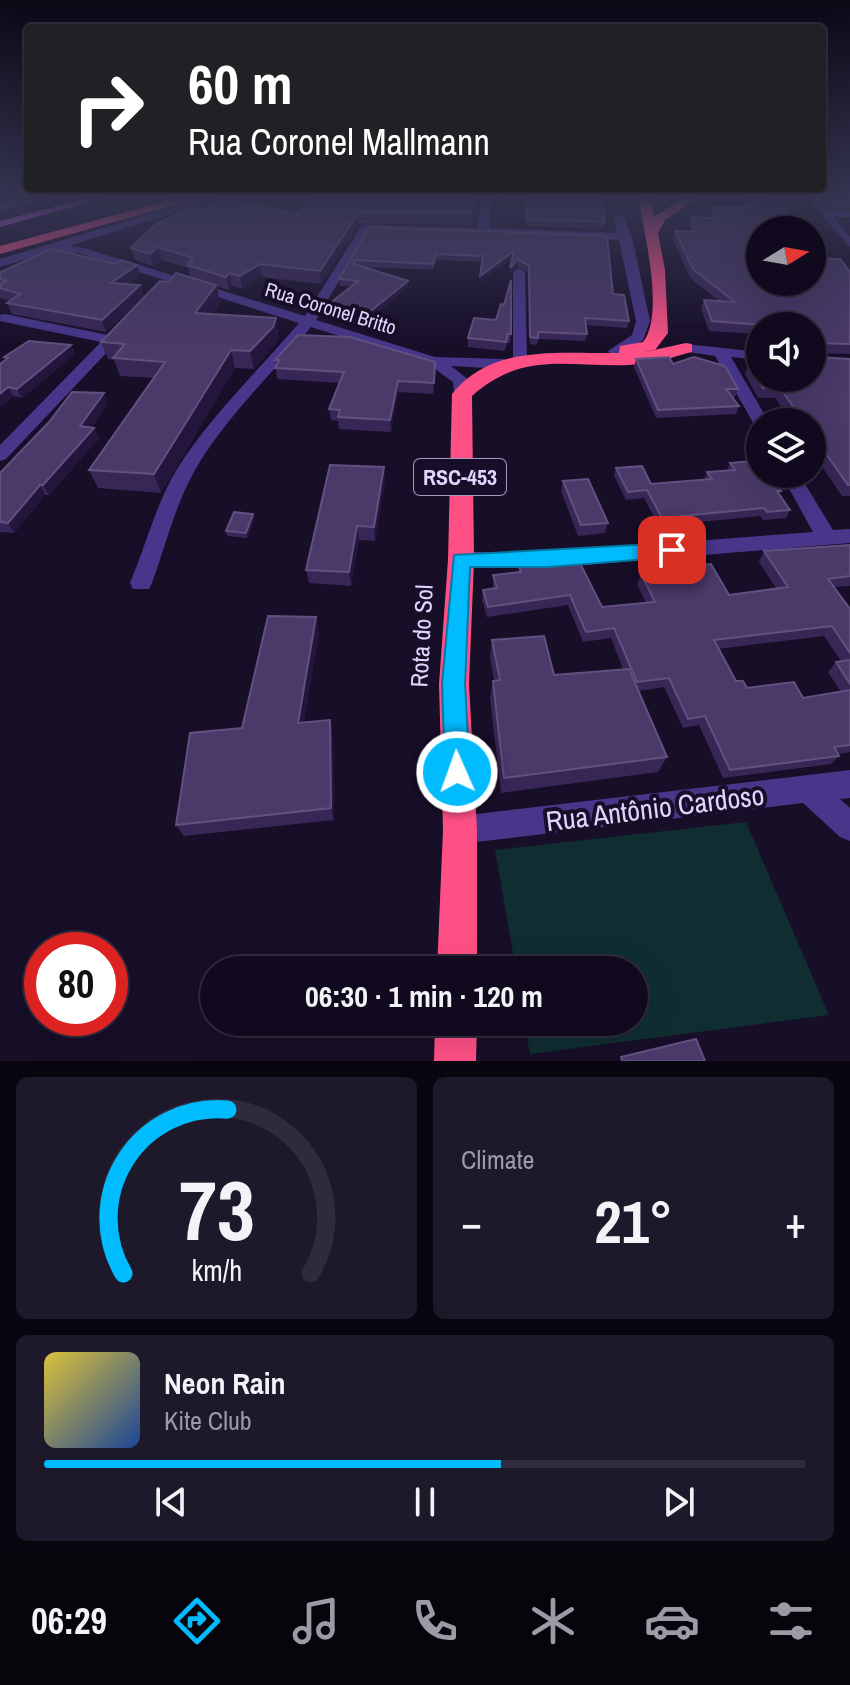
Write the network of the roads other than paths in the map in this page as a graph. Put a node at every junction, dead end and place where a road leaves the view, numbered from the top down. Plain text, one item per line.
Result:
1 (63, 247) edge
2 (80, 247) edge
3 (354, 247) edge
4 (628, 247) edge
5 (654, 247) edge
6 (0, 263) edge
7 (658, 270) junction
8 (519, 272) edge
9 (657, 299) junction
10 (5, 318) edge
11 (131, 320) edge
12 (308, 322) junction
13 (111, 340) junction
14 (649, 346) junction
15 (686, 348) junction
16 (615, 351) junction
17 (721, 353) junction
18 (746, 355) edge
19 (540, 359) junction
20 (433, 361) junction
21 (512, 362) junction
22 (462, 394) junction
23 (753, 408) edge
24 (0, 455) edge
25 (798, 488) edge
26 (850, 536) edge
27 (827, 538) junction
28 (461, 560) junction
29 (141, 583) dead end
30 (850, 784) edge
31 (809, 790) junction
32 (850, 827) edge
33 (460, 830) junction
34 (457, 956) edge
35 (456, 1036) edge
36 (455, 1061) edge

1 - 6 street, Rua Coronel Britto
2 - 12 street, Rua Coronel Britto
3 - 12 street
4 - 16 street
5 - 7 highway
7 - 9 highway
7 - 15 highway
8 - 21 street
9 - 14 highway
9 - 15 highway
10 - 13 street
11 - 13 street
12 - 20 street, Rua Coronel Britto
12 - 29 street
13 - 24 street
14 - 15 highway
14 - 16 highway
15 - 17 street
15 - 19 highway
16 - 19 highway
17 - 18 street
17 - 23 street
19 - 21 highway
20 - 21 street
20 - 22 street
21 - 22 highway
22 - 28 highway, Rota do Sol / RSC-453
25 - 27 street
26 - 27 street
27 - 28 street
28 - 33 highway, Rota do Sol / RSC-453
30 - 31 street, Rua Antônio Cardoso
31 - 32 street
31 - 33 street, Rua Antônio Cardoso
33 - 34 highway, Rota do Sol / RSC-453
35 - 36 highway

